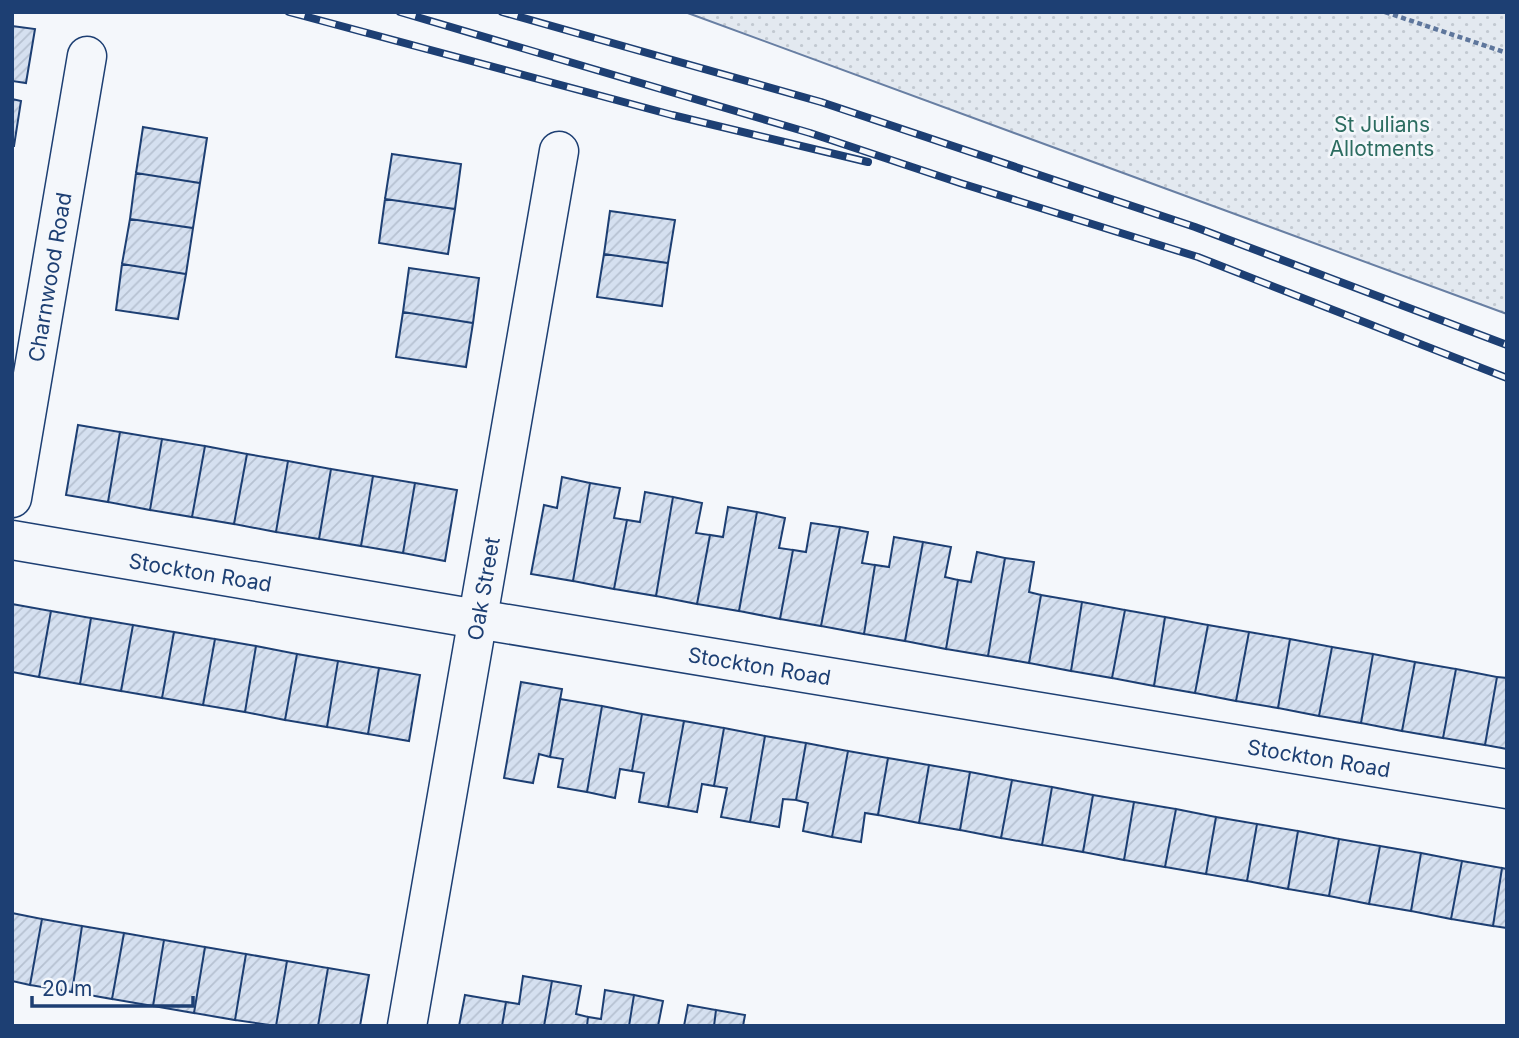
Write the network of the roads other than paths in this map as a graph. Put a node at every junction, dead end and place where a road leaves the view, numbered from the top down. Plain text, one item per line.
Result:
1 (87, 56) dead end
2 (559, 151) dead end
3 (12, 498) edge
4 (12, 540) edge
5 (477, 619) junction
6 (1507, 789) edge
7 (407, 1026) edge

1 - 3 street, Charnwood Road
2 - 5 street, Oak Street
4 - 5 street, Stockton Road
5 - 6 street, Stockton Road
5 - 7 street, Oak Street

